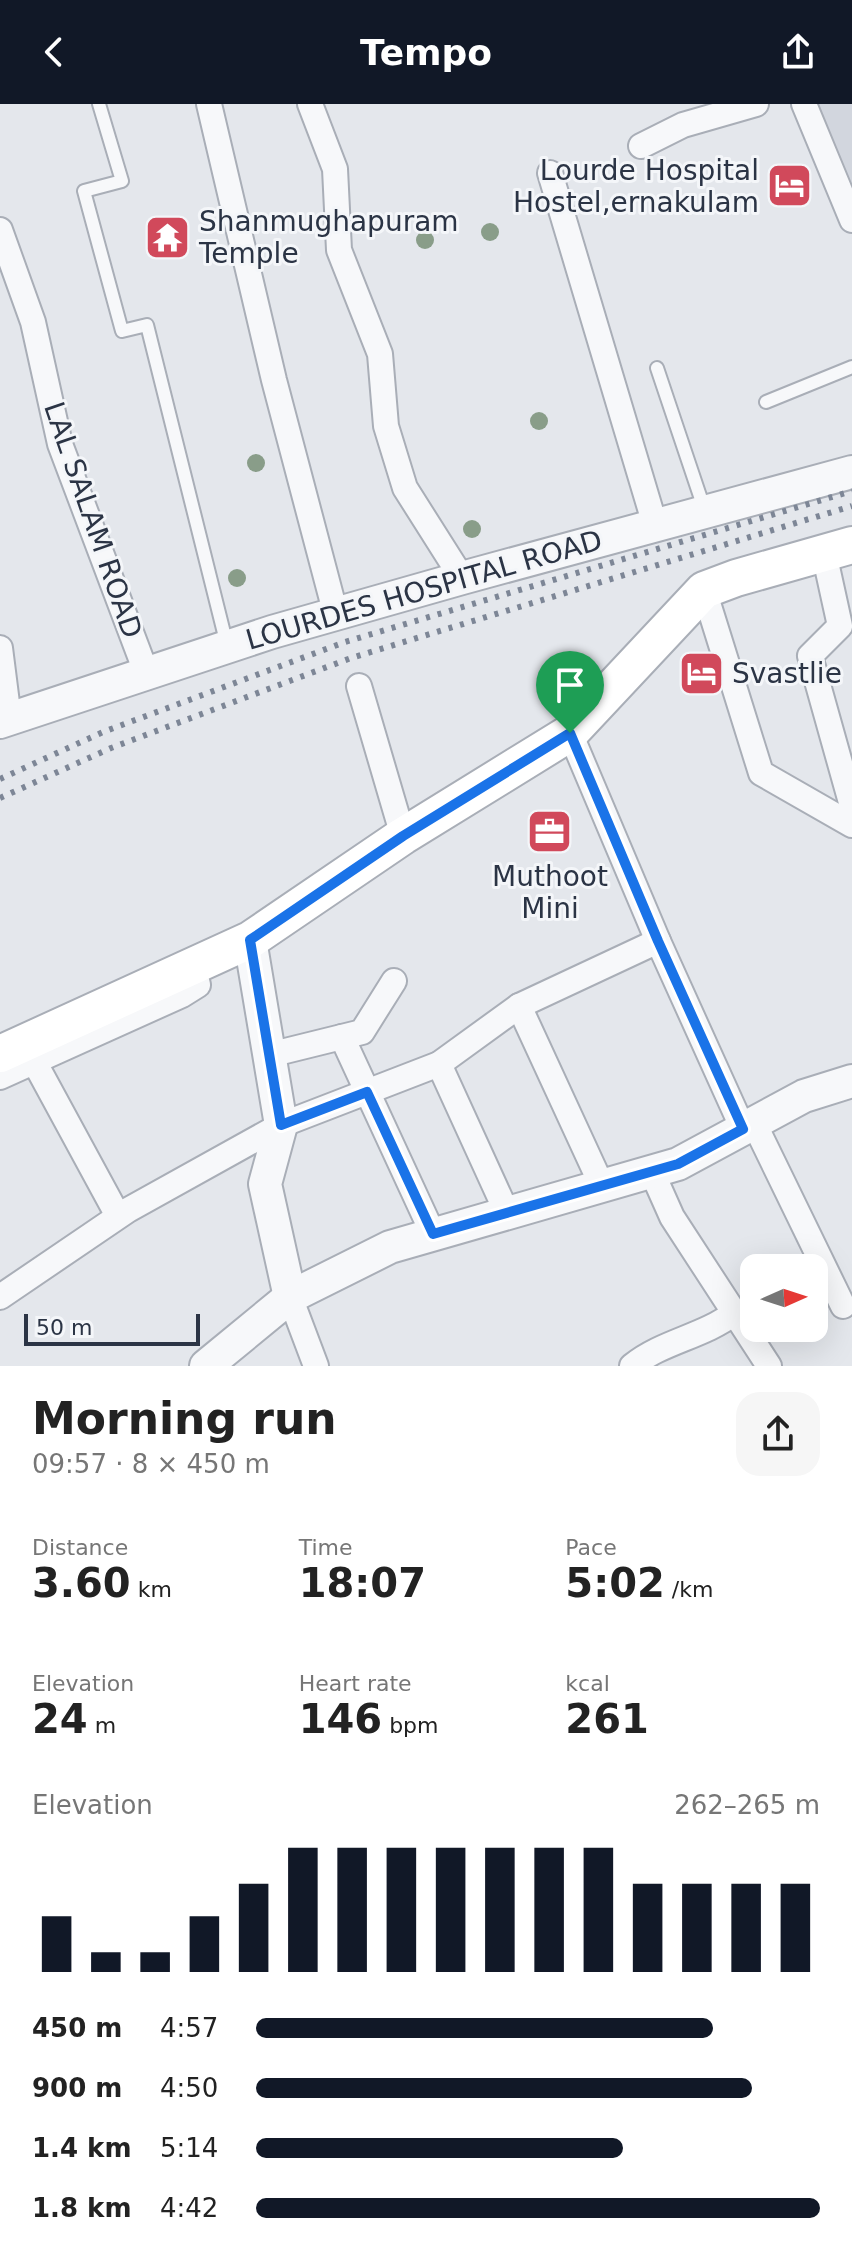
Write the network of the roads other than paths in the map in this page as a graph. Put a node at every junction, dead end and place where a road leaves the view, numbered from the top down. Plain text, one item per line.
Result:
1 (99, 104) edge
2 (209, 104) edge
3 (310, 104) edge
4 (756, 104) edge
5 (804, 104) edge
6 (641, 146) dead end
7 (550, 173) dead end
8 (852, 220) edge
9 (0, 230) edge
10 (852, 367) edge
11 (657, 368) dead end
12 (766, 402) dead end
13 (852, 472) edge
14 (705, 511) junction
15 (655, 525) junction
16 (838, 549) edge
17 (462, 578) junction
18 (704, 590) junction
19 (336, 615) junction
20 (228, 646) junction
21 (0, 648) edge
22 (146, 672) junction
23 (359, 686) dead end
24 (4, 721) edge
25 (570, 733) junction
26 (852, 806) edge
27 (852, 825) edge
28 (403, 836) junction
29 (250, 940) junction
30 (658, 941) junction
31 (188, 967) junction
32 (394, 981) dead end
33 (519, 1006) junction
34 (342, 1037) junction
35 (0, 1054) edge
36 (269, 1055) junction
37 (35, 1063) junction
38 (439, 1064) junction
39 (0, 1077) edge
40 (852, 1081) edge
41 (367, 1092) junction
42 (281, 1125) junction
43 (748, 1126) junction
44 (652, 1172) junction
45 (602, 1186) junction
46 (507, 1213) junction
47 (118, 1216) junction
48 (433, 1234) junction
49 (0, 1297) edge
50 (290, 1297) junction
51 (843, 1306) dead end
52 (734, 1313) junction
53 (206, 1366) edge
54 (316, 1366) edge
55 (632, 1366) edge
56 (769, 1366) edge

1 - 20 lane
2 - 19 street
3 - 17 street
4 - 6 street
5 - 8 street
7 - 15 street
9 - 22 street, LAL SALAM ROAD
10 - 12 lane
11 - 14 lane
13 - 14 street, LOURDES HOSPITAL ROAD
14 - 15 street, LOURDES HOSPITAL ROAD
15 - 17 street, LOURDES HOSPITAL ROAD
16 - 18 main road
16 - 26 street
17 - 19 street, LOURDES HOSPITAL ROAD
18 - 25 main road
18 - 27 street
19 - 20 street, LOURDES HOSPITAL ROAD
20 - 22 street, LOURDES HOSPITAL ROAD
21 - 24 street
22 - 24 street, LOURDES HOSPITAL ROAD
23 - 28 street
25 - 28 main road
25 - 30 street
28 - 29 main road
29 - 31 main road
29 - 36 street
30 - 33 street
30 - 43 street
31 - 35 main road
31 - 37 street
32 - 34 street
33 - 38 street
33 - 45 street
34 - 36 street
34 - 41 street
36 - 42 street
37 - 39 street
37 - 47 street
38 - 41 street
38 - 46 street
40 - 43 street
41 - 42 street
41 - 48 street
42 - 47 street
42 - 50 street
43 - 44 street
43 - 51 street
44 - 45 street
44 - 52 street
45 - 46 street
46 - 48 street
47 - 49 street
48 - 50 street
50 - 53 street
50 - 54 street
52 - 55 street
52 - 56 street

